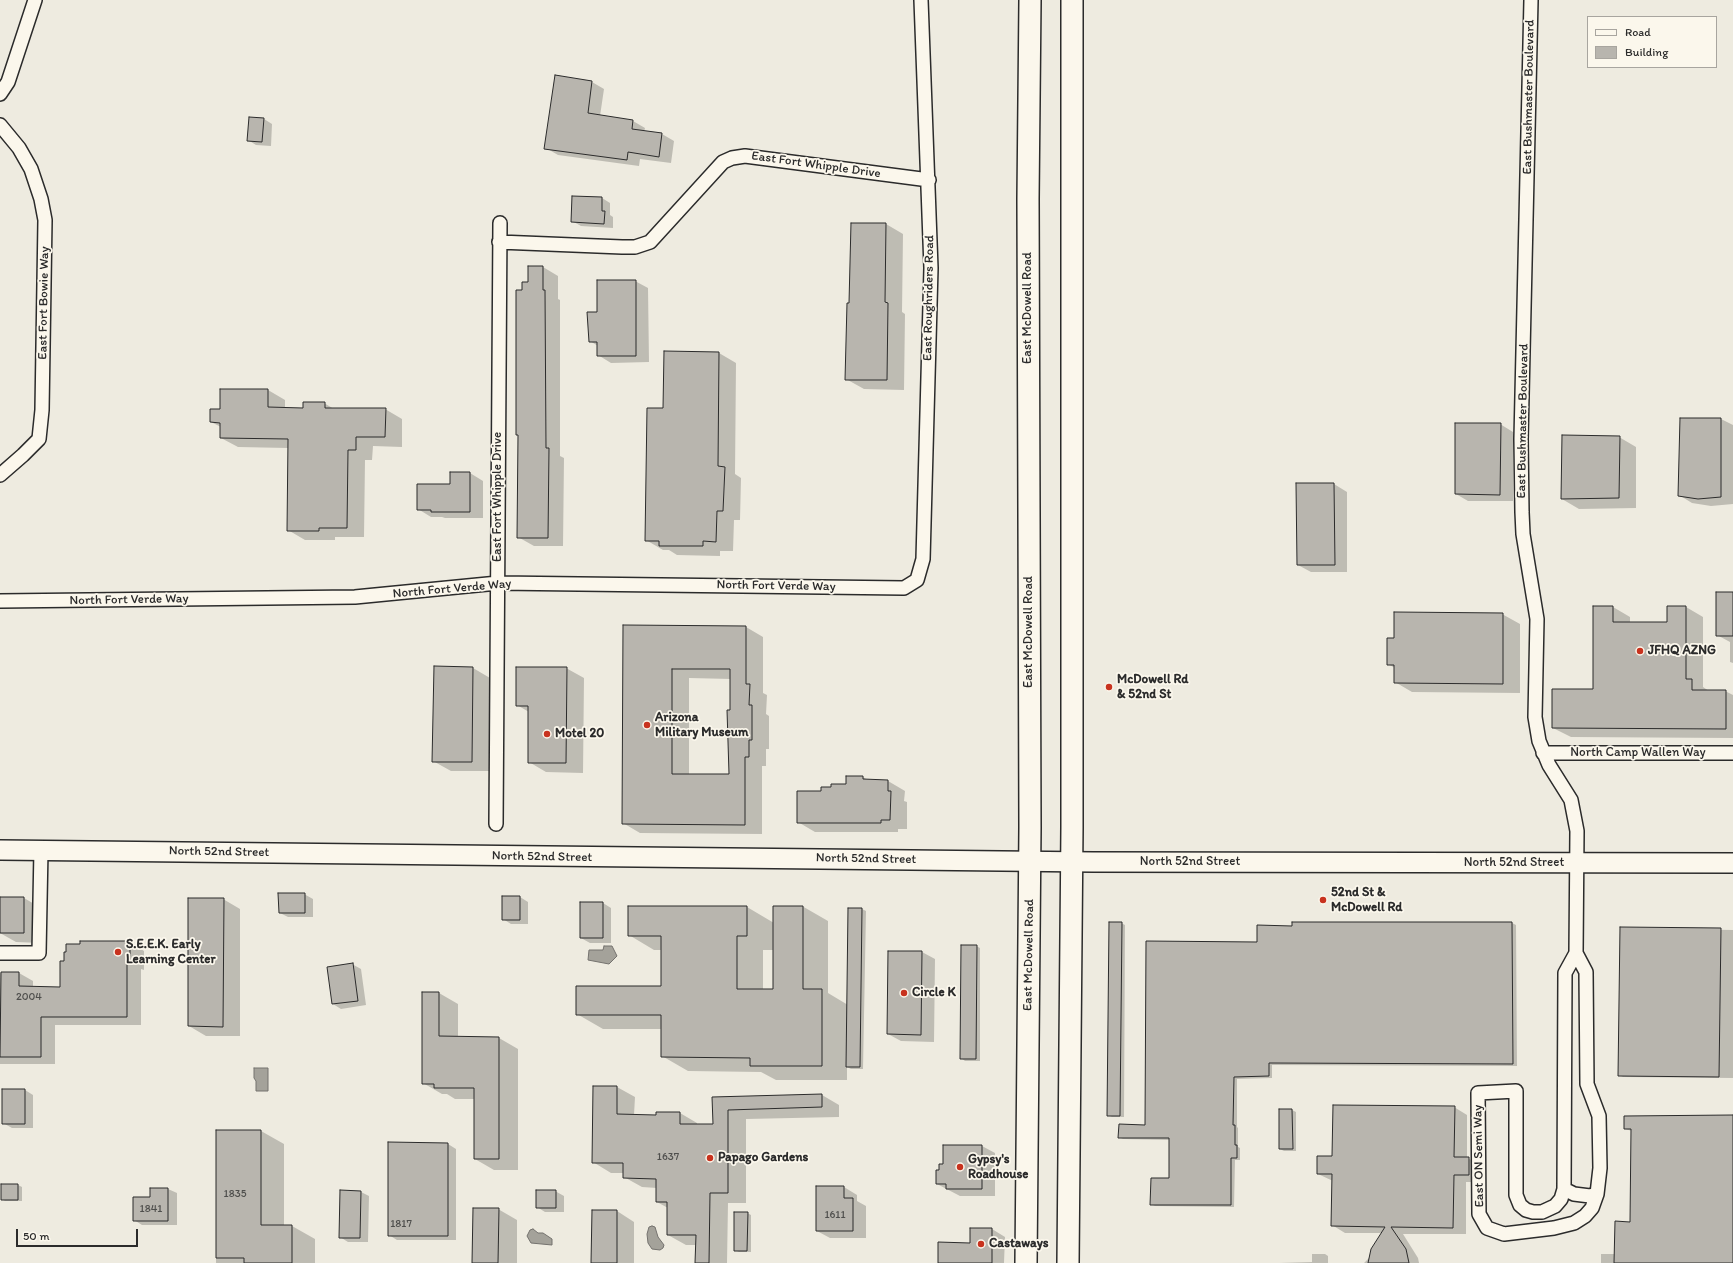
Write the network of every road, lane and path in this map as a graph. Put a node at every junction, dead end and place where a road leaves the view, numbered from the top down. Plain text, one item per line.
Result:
1 (36, 0) edge
2 (922, 0) edge
3 (1030, 0) edge
4 (1072, 0) edge
5 (1531, 0) edge
6 (0, 94) edge
7 (0, 125) edge
8 (929, 180) junction
9 (500, 222) dead end
10 (499, 242) junction
11 (0, 475) edge
12 (498, 583) junction
13 (904, 588) joint
14 (0, 601) edge
15 (1543, 753) junction
16 (1733, 753) edge
17 (496, 824) dead end
18 (1577, 831) joint
19 (0, 850) edge
20 (40, 850) junction
21 (1030, 861) junction
22 (1072, 862) junction
23 (1577, 863) junction
24 (1733, 863) edge
25 (0, 953) edge
26 (1576, 953) junction
27 (1564, 1189) junction
28 (1597, 1194) junction
29 (1026, 1263) edge
30 (1068, 1263) edge

1 - 6 street
2 - 8 street, East Roughriders Road
3 - 21 main road, East McDowell Road
4 - 22 main road
5 - 15 street, East Bushmaster Boulevard
7 - 11 street, East Fort Bowie Way
8 - 10 street, East Fort Whipple Drive
8 - 13 street, East Roughriders Road
9 - 10 street, East Fort Whipple Drive
10 - 12 street, East Fort Whipple Drive
12 - 13 street, North Fort Verde Way
12 - 14 street, North Fort Verde Way
12 - 17 street, East Fort Whipple Drive
15 - 16 street, North Camp Wallen Way
15 - 18 street, East Bushmaster Boulevard
18 - 23 street, East ON Semi Way
19 - 20 main road, North 52nd Street
20 - 21 main road, North 52nd Street
20 - 25 street
21 - 22 main road, North 52nd Street
21 - 29 main road, East McDowell Road
22 - 23 main road, North 52nd Street
22 - 30 main road
23 - 24 main road, North 52nd Street
23 - 26 street, East ON Semi Way
26 - 27 street, East ON Semi Way
26 - 28 street, East ON Semi Way
27 - 28 street
27 - 28 street, East ON Semi Way

